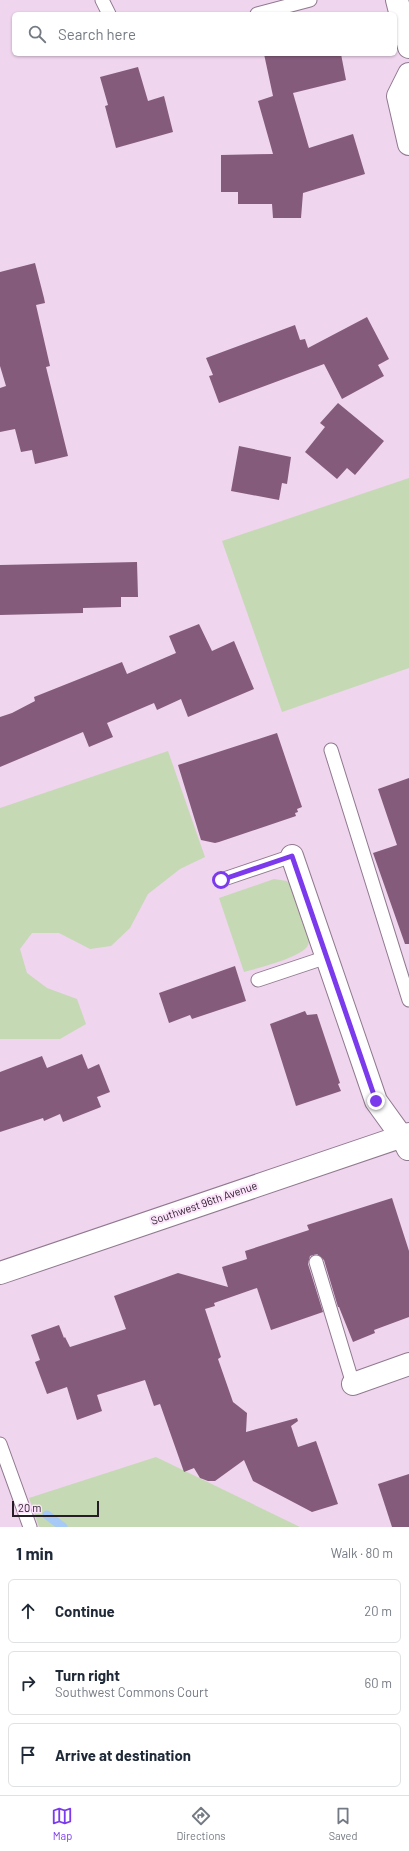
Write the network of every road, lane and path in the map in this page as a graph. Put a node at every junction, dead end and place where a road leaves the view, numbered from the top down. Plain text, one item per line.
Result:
1 (102, 0) edge
2 (310, 0) edge
3 (397, 0) edge
4 (108, 12) edge
5 (265, 12) edge
6 (409, 47) edge
7 (409, 74) edge
8 (409, 144) edge
9 (332, 750) dead end
10 (292, 856) joint
11 (221, 880) dead end
12 (327, 957) junction
13 (258, 980) dead end
14 (409, 1000) edge
15 (407, 1140) edge
16 (316, 1262) dead end
17 (0, 1273) edge
18 (409, 1364) edge
19 (353, 1384) joint
20 (0, 1444) edge
21 (30, 1527) edge

1 - 4 lane
2 - 5 lane
3 - 6 street
7 - 8 street
9 - 14 lane
10 - 11 lane
10 - 12 street
12 - 13 lane
12 - 15 street
15 - 17 street, Southwest 96th Avenue
16 - 19 lane
18 - 19 street
20 - 21 lane

